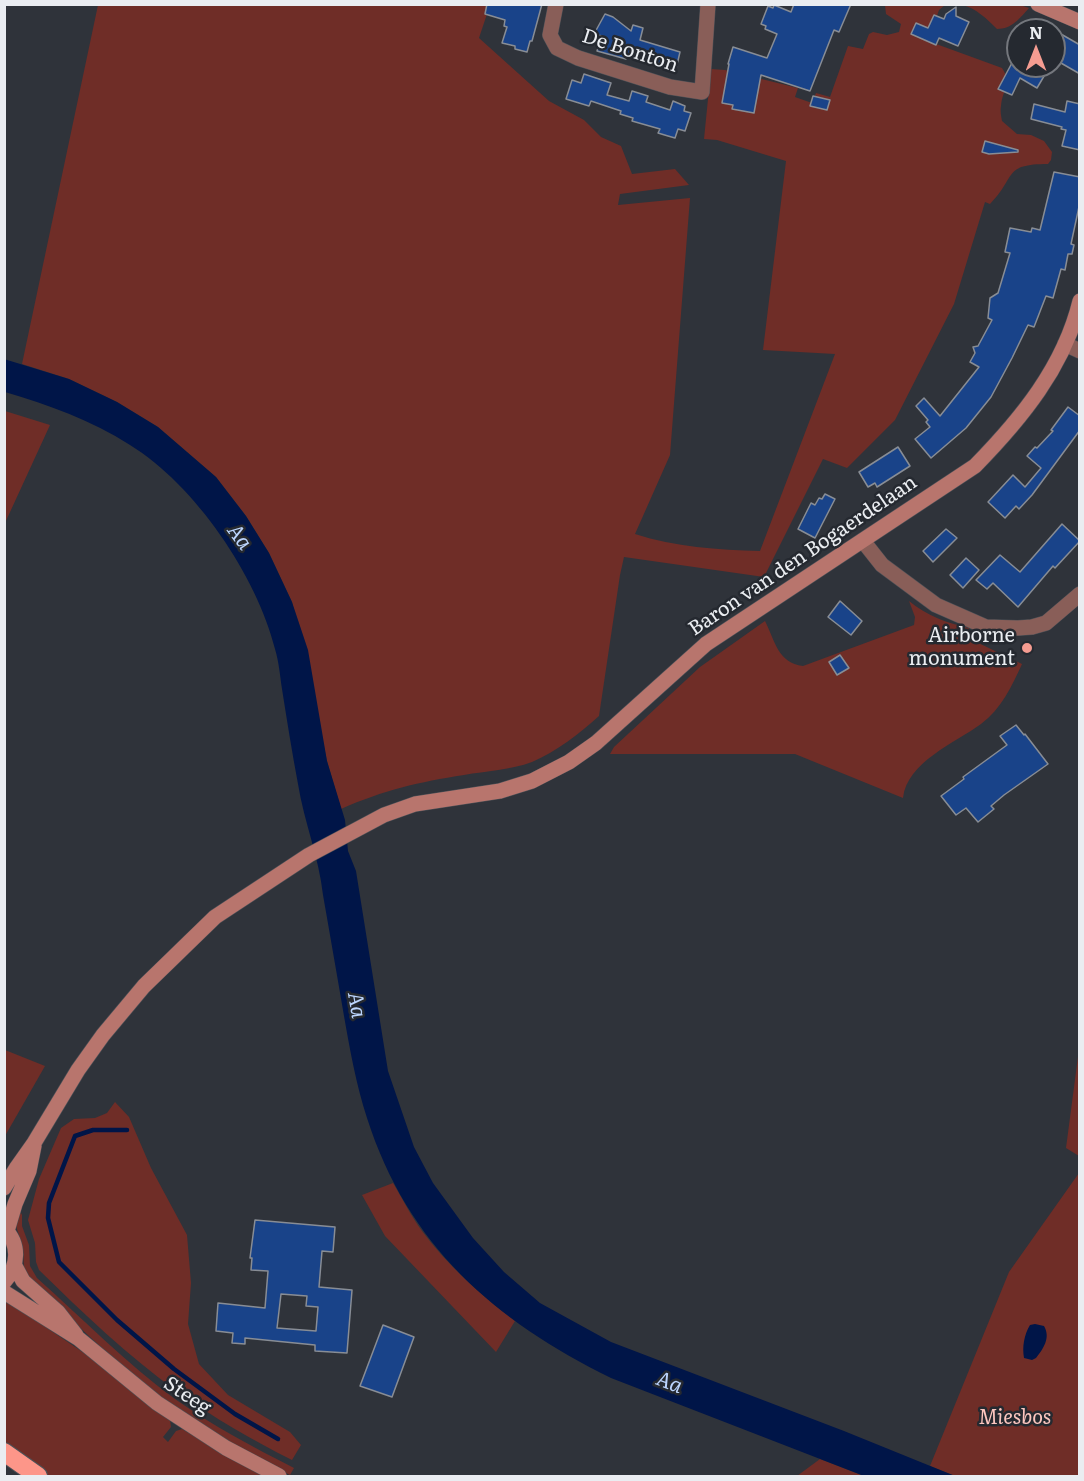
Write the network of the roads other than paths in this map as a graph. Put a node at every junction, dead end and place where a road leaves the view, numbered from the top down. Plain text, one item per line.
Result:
1 (556, 4) edge
2 (708, 4) edge
3 (1038, 4) edge
4 (1080, 22) edge
5 (1080, 301) edge
6 (1072, 347) edge
7 (863, 541) junction
8 (1080, 594) edge
9 (34, 1143) junction
10 (4, 1188) edge
11 (6, 1230) edge
12 (15, 1266) junction
13 (4, 1282) edge
14 (4, 1292) edge
15 (79, 1339) junction
16 (4, 1452) edge
17 (38, 1476) edge
18 (279, 1476) edge

1 - 2 street, De Bonton
3 - 4 main road
5 - 6 main road, Baron van den Bogaerdelaan
6 - 7 main road, Baron van den Bogaerdelaan
7 - 8 street
7 - 9 main road, Baron van den Bogaerdelaan
9 - 10 main road, Baron van den Bogaerdelaan
9 - 11 main road, Baron van den Bogaerdelaan
11 - 12 main road
12 - 13 main road
12 - 15 main road, Steeg
14 - 15 main road, Steeg
15 - 18 main road, Steeg
16 - 17 highway

